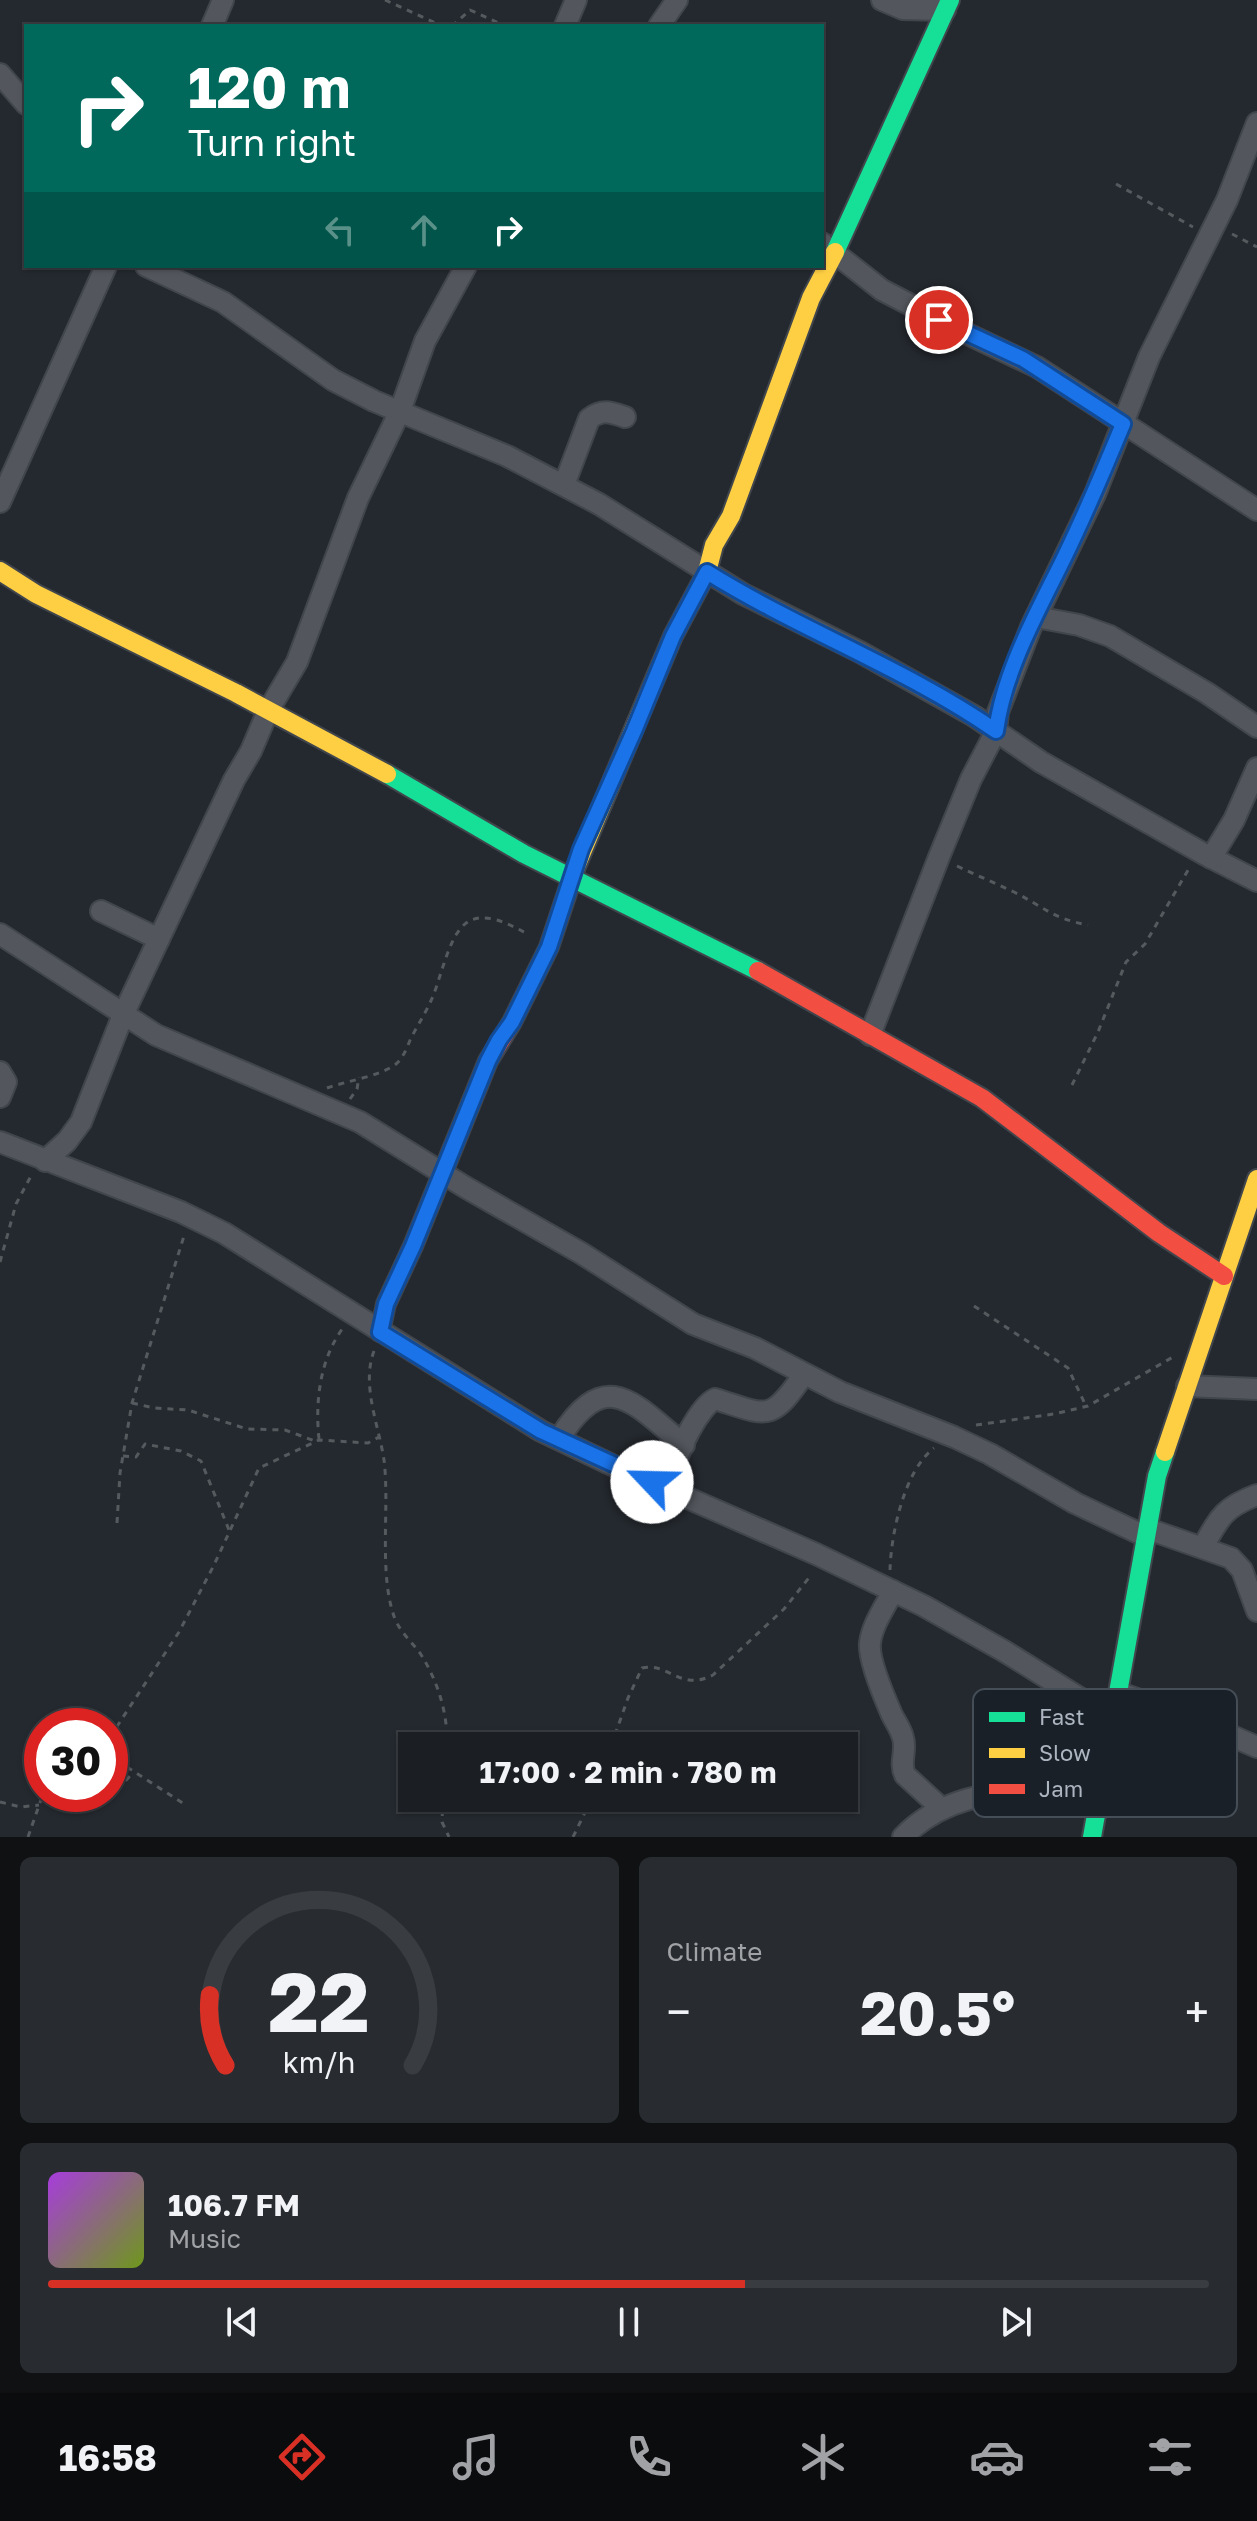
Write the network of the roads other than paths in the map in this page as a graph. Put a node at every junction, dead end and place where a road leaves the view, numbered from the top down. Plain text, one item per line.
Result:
1 (223, 0) edge
2 (576, 0) edge
3 (677, 0) edge
4 (882, 0) edge
5 (947, 5) edge
6 (213, 24) edge
7 (566, 24) edge
8 (660, 24) edge
9 (0, 74) edge
10 (24, 102) edge
11 (1257, 123) edge
12 (828, 248) edge
13 (105, 268) edge
14 (150, 268) edge
15 (465, 268) edge
16 (821, 268) edge
17 (400, 411) junction
18 (625, 417) dead end
19 (1123, 424) junction
20 (564, 485) junction
21 (0, 502) edge
22 (1257, 510) edge
23 (0, 571) edge
24 (707, 572) junction
25 (1036, 617) junction
26 (268, 711) junction
27 (1257, 727) edge
28 (996, 731) junction
29 (1257, 768) edge
30 (1205, 855) junction
31 (570, 877) junction
32 (1257, 881) edge
33 (101, 911) dead end
34 (0, 934) edge
35 (159, 939) junction
36 (123, 1015) junction
37 (870, 1035) junction
38 (0, 1072) edge
39 (0, 1097) edge
40 (0, 1142) edge
41 (46, 1161) junction
42 (443, 1173) junction
43 (1257, 1179) edge
44 (1224, 1276) junction
45 (382, 1333) junction
46 (804, 1374) junction
47 (1187, 1386) junction
48 (1257, 1389) edge
49 (559, 1439) junction
50 (684, 1445) junction
51 (1257, 1495) edge
52 (684, 1496) junction
53 (1147, 1533) junction
54 (1203, 1547) junction
55 (890, 1590) junction
56 (1257, 1611) edge
57 (1065, 1689) edge
58 (1121, 1689) edge
59 (1237, 1738) edge
60 (1257, 1747) edge
61 (973, 1797) edge
62 (942, 1809) junction
63 (1096, 1817) edge
64 (903, 1837) edge
65 (1092, 1837) edge

1 - 6 street
2 - 7 street
3 - 8 street
4 - 5 street
5 - 12 street
9 - 10 street
11 - 19 street
12 - 19 street
13 - 21 street
14 - 17 street
15 - 17 street
16 - 24 street
17 - 20 street
17 - 26 street
18 - 20 street
19 - 22 street
19 - 25 street
20 - 24 street
23 - 26 street
24 - 28 street
24 - 31 street
25 - 27 street
25 - 28 street
26 - 31 street
26 - 35 street
28 - 30 street
28 - 37 street
29 - 30 street
30 - 32 street
31 - 37 street
31 - 42 street
33 - 35 street
34 - 36 street
35 - 36 street
36 - 41 street
36 - 42 street
37 - 44 street
38 - 39 street
40 - 41 street
41 - 45 street
42 - 45 street
42 - 46 street
43 - 44 street
44 - 47 street
45 - 49 street
46 - 50 street
46 - 53 street
47 - 48 street
47 - 53 street
49 - 50 street
49 - 52 street
50 - 52 street
51 - 54 street
52 - 55 street
53 - 54 street
53 - 58 street
54 - 56 street
55 - 57 street
55 - 62 street
59 - 60 street
61 - 62 street
62 - 64 street
63 - 65 street

